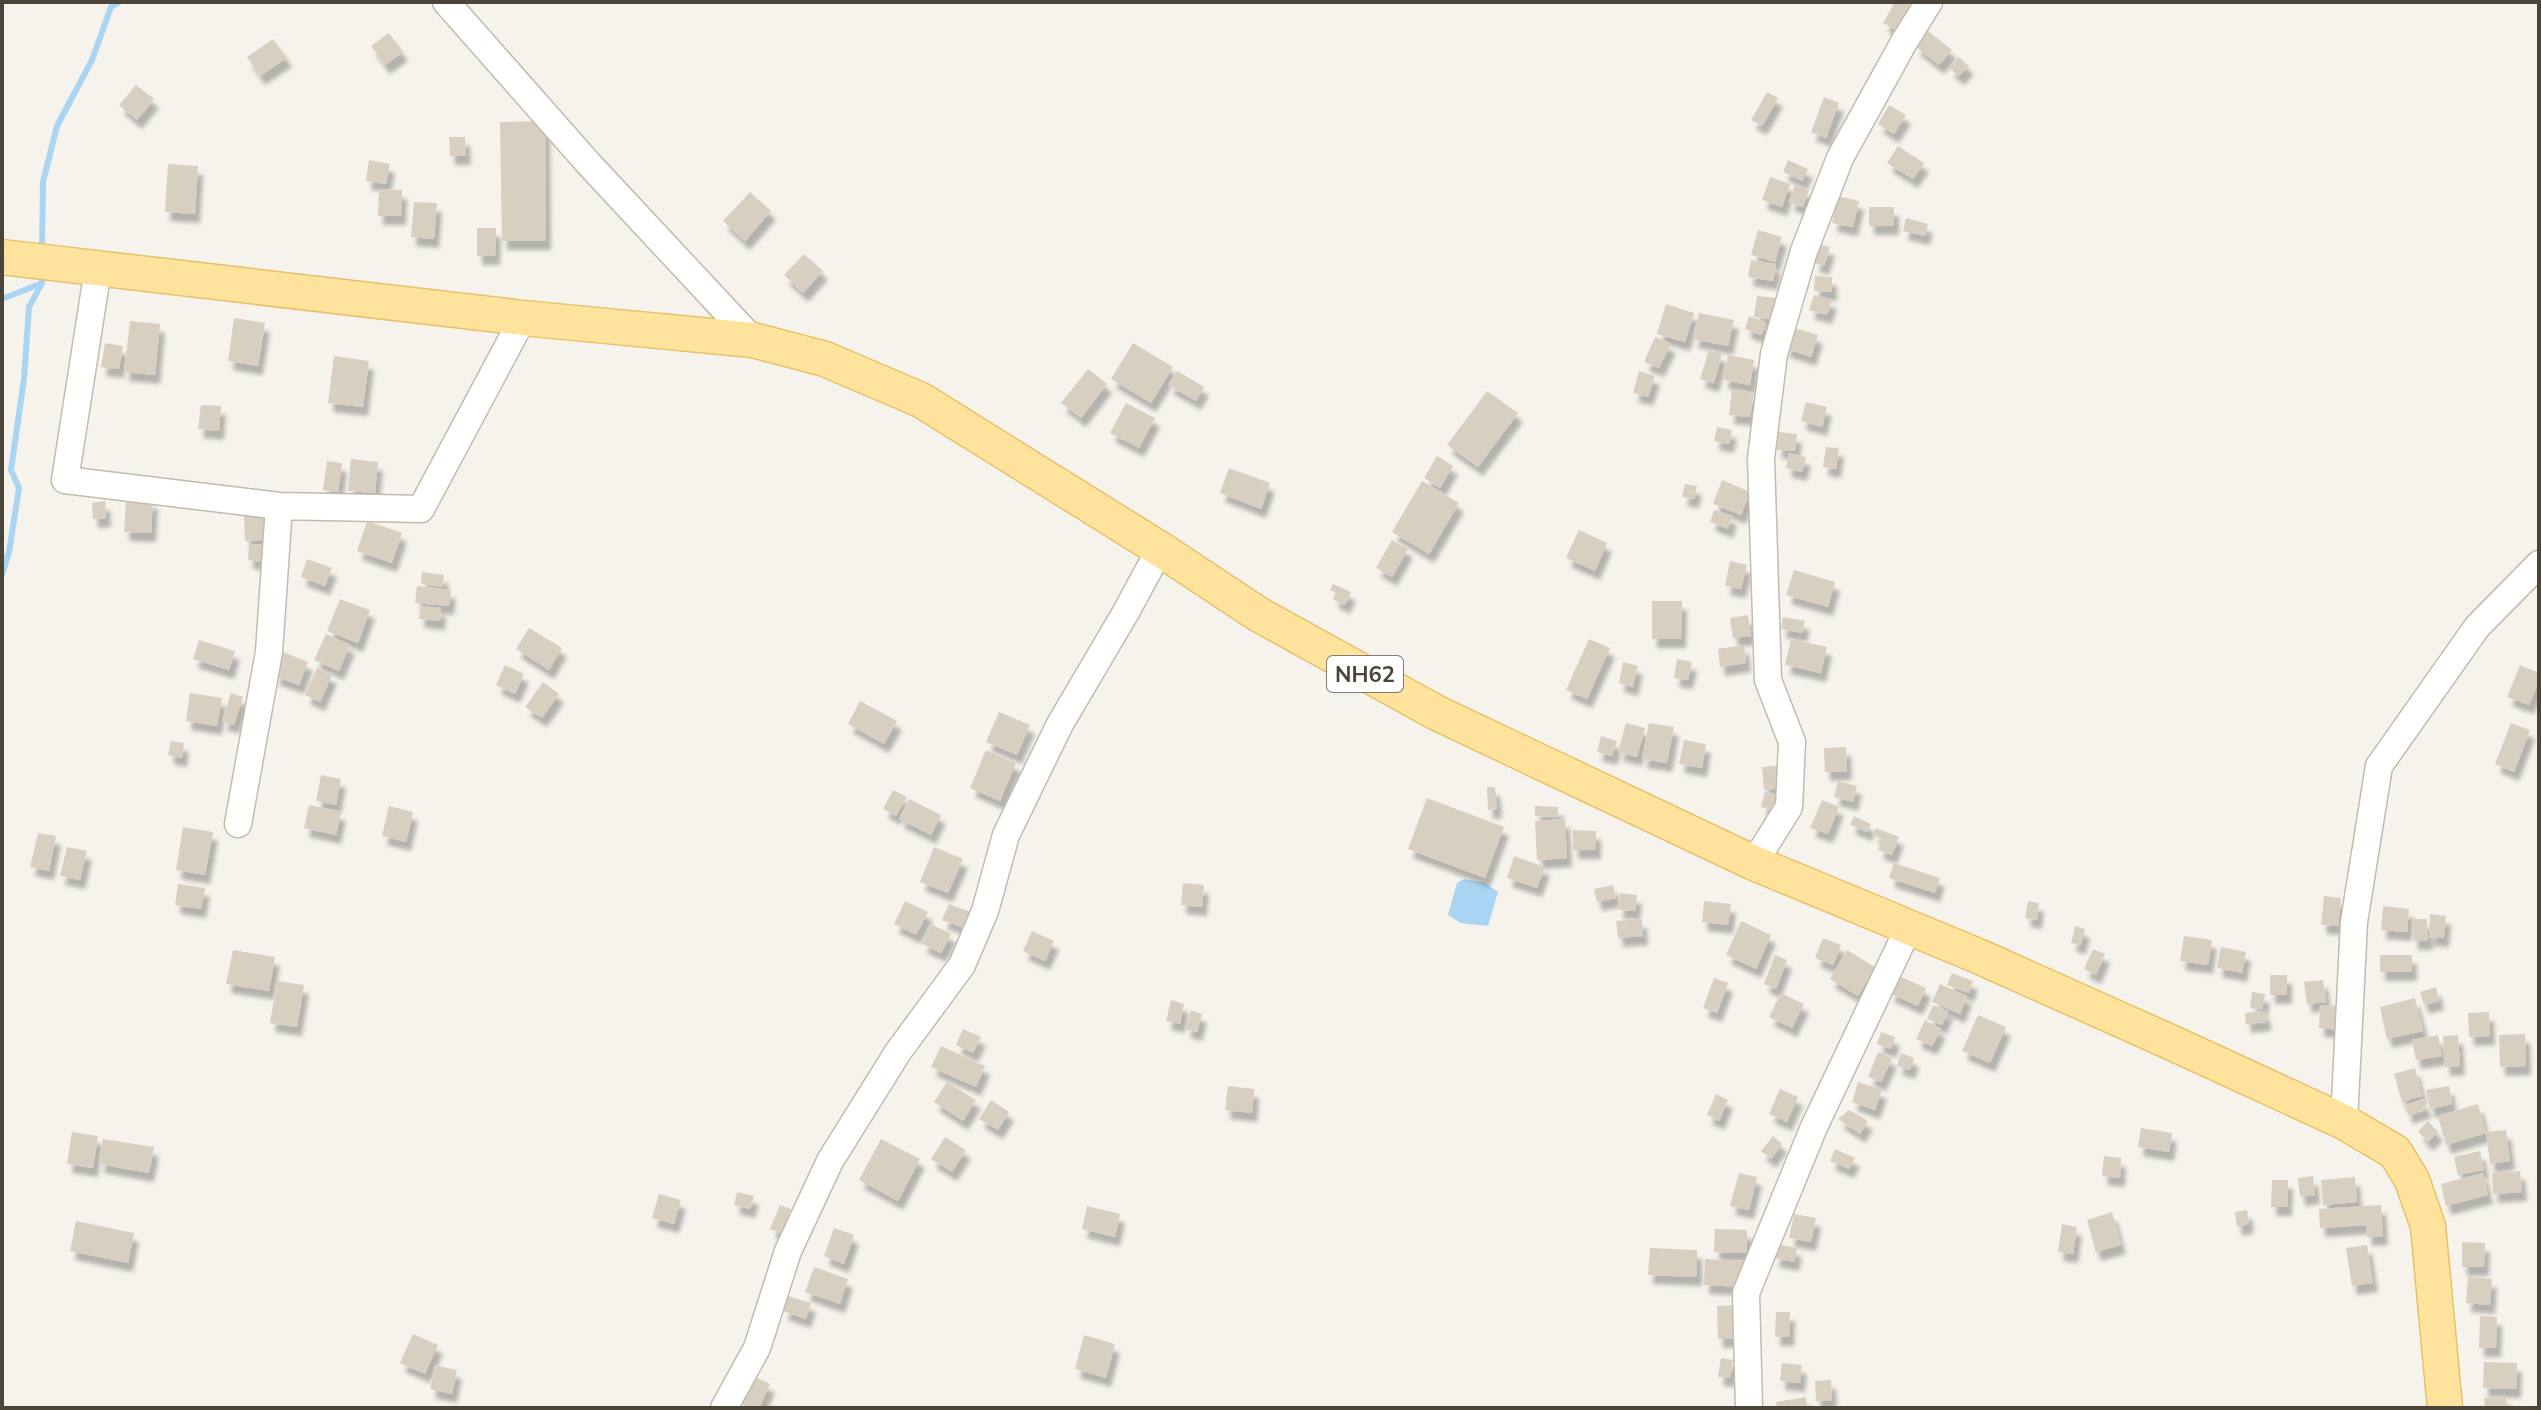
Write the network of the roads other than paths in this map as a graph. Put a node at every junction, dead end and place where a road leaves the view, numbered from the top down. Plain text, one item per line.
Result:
1 (446, 2) edge
2 (1929, 2) edge
3 (31, 260) edge
4 (98, 269) junction
5 (523, 318) junction
6 (753, 340) junction
7 (279, 506) junction
8 (1160, 549) junction
9 (2539, 564) edge
10 (238, 824) dead end
11 (1754, 863) junction
12 (1909, 927) junction
13 (2344, 1122) junction
14 (724, 1408) edge
15 (1749, 1408) edge
16 (2445, 1408) edge

1 - 6 street
2 - 11 street
3 - 4 main road, NH62
4 - 5 main road, NH62
4 - 7 street
5 - 6 main road, NH62
5 - 7 street
6 - 8 main road, NH62
7 - 10 street
8 - 11 main road, NH62
8 - 14 street
9 - 13 street
11 - 12 main road, NH62
12 - 13 main road, NH62
12 - 15 street
13 - 16 main road, NH62

